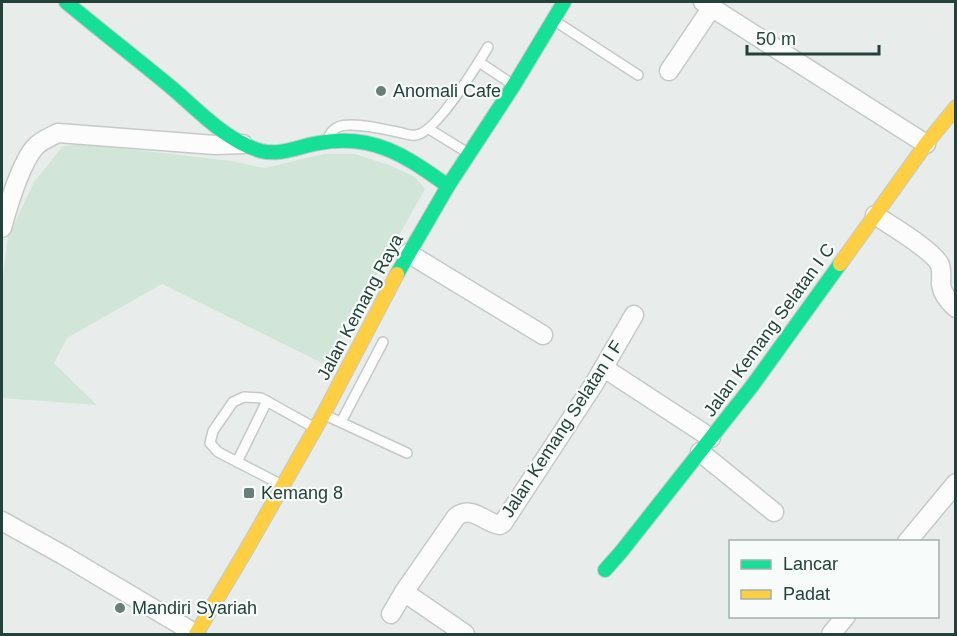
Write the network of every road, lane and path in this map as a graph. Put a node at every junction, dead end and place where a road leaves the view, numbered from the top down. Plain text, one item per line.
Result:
1 (66, 2) edge
2 (564, 2) edge
3 (707, 4) edge
4 (553, 19) junction
5 (488, 47) dead end
6 (479, 62) junction
7 (669, 71) dead end
8 (638, 75) dead end
9 (514, 85) junction
10 (956, 107) edge
11 (429, 129) junction
12 (327, 141) junction
13 (243, 144) junction
14 (926, 144) junction
15 (469, 154) junction
16 (448, 186) junction
17 (875, 215) junction
18 (2, 228) edge
19 (408, 253) junction
20 (956, 308) edge
21 (634, 315) dead end
22 (543, 335) dead end
23 (383, 342) dead end
24 (604, 368) junction
25 (267, 401) junction
26 (323, 415) junction
27 (341, 422) junction
28 (315, 428) junction
29 (706, 445) junction
30 (407, 453) dead end
31 (237, 462) junction
32 (956, 483) edge
33 (282, 486) junction
34 (774, 512) dead end
35 (2, 521) edge
36 (909, 540) edge
37 (605, 570) dead end
38 (404, 592) junction
39 (392, 614) dead end
40 (844, 618) edge
41 (196, 634) edge
42 (465, 634) edge
43 (831, 634) edge

1 - 13 street
2 - 4 street, Jalan Kemang Raya
3 - 7 street
3 - 14 street
4 - 8 lane
4 - 9 street, Jalan Kemang Raya
5 - 6 lane
6 - 9 lane
6 - 11 lane
9 - 15 street, Jalan Kemang Raya
10 - 14 street, Jalan Kemang Selatan I C
11 - 12 lane
11 - 15 lane
12 - 13 street
12 - 16 street
13 - 18 street
14 - 17 street, Jalan Kemang Selatan I C
15 - 16 street, Jalan Kemang Raya
16 - 19 street, Jalan Kemang Raya
17 - 20 street
17 - 29 street, Jalan Kemang Selatan I C
19 - 22 street
19 - 26 street, Jalan Kemang Raya
21 - 24 street, Jalan Kemang Selatan I F
23 - 27 lane
24 - 29 street
24 - 38 street, Jalan Kemang Selatan I F
25 - 28 lane
25 - 31 lane
25 - 31 lane
26 - 27 lane
26 - 28 street, Jalan Kemang Raya
27 - 30 lane
28 - 33 street, Jalan Kemang Raya
29 - 34 street
29 - 37 street, Jalan Kemang Selatan I C
31 - 33 lane
32 - 36 street
33 - 41 street, Jalan Kemang Raya
35 - 41 street
38 - 39 street, Jalan Kemang Selatan I F
38 - 42 street
40 - 43 street

